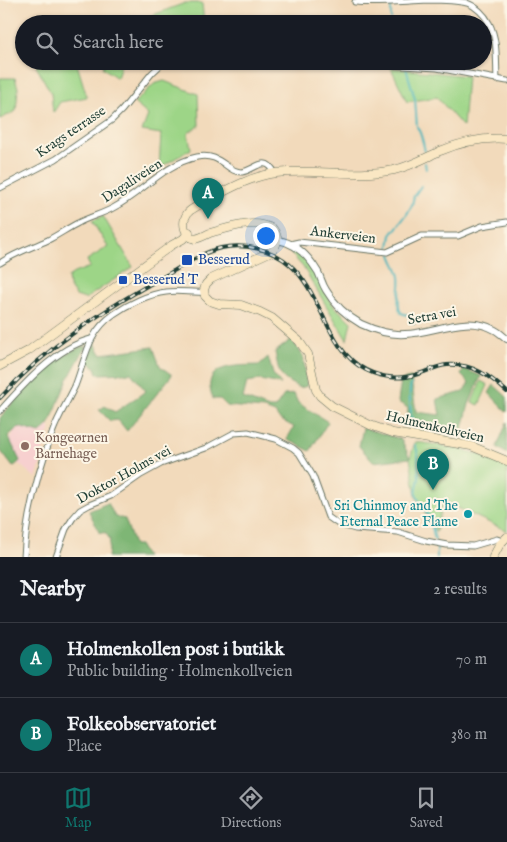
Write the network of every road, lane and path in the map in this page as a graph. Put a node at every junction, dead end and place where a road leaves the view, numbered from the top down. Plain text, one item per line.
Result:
1 (355, 2) dead end
2 (467, 2) edge
3 (483, 15) edge
4 (492, 30) edge
5 (155, 70) edge
6 (447, 70) edge
7 (497, 80) junction
8 (507, 81) edge
9 (507, 139) edge
10 (275, 173) junction
11 (0, 188) edge
12 (507, 222) edge
13 (187, 230) junction
14 (278, 240) junction
15 (290, 244) junction
16 (0, 263) edge
17 (204, 292) junction
18 (91, 339) junction
19 (507, 339) edge
20 (0, 366) edge
21 (0, 411) edge
22 (507, 462) edge
23 (505, 539) edge
24 (24, 557) edge
25 (56, 557) edge
26 (493, 557) edge

1 - 2 street
2 - 3 street
4 - 7 street
5 - 11 street, Krags terrasse
6 - 7 street
7 - 8 street
9 - 10 main road
10 - 13 main road
10 - 16 street, Dagaliveien
12 - 15 street, Ankerveien
13 - 14 main road
13 - 20 main road
14 - 15 street, Setra vei
14 - 17 main road
15 - 19 street, Setra vei
17 - 18 street
17 - 22 main road, Holmenkollveien
18 - 21 street
18 - 24 street
23 - 25 street, Doktor Holms vei
23 - 26 main road

